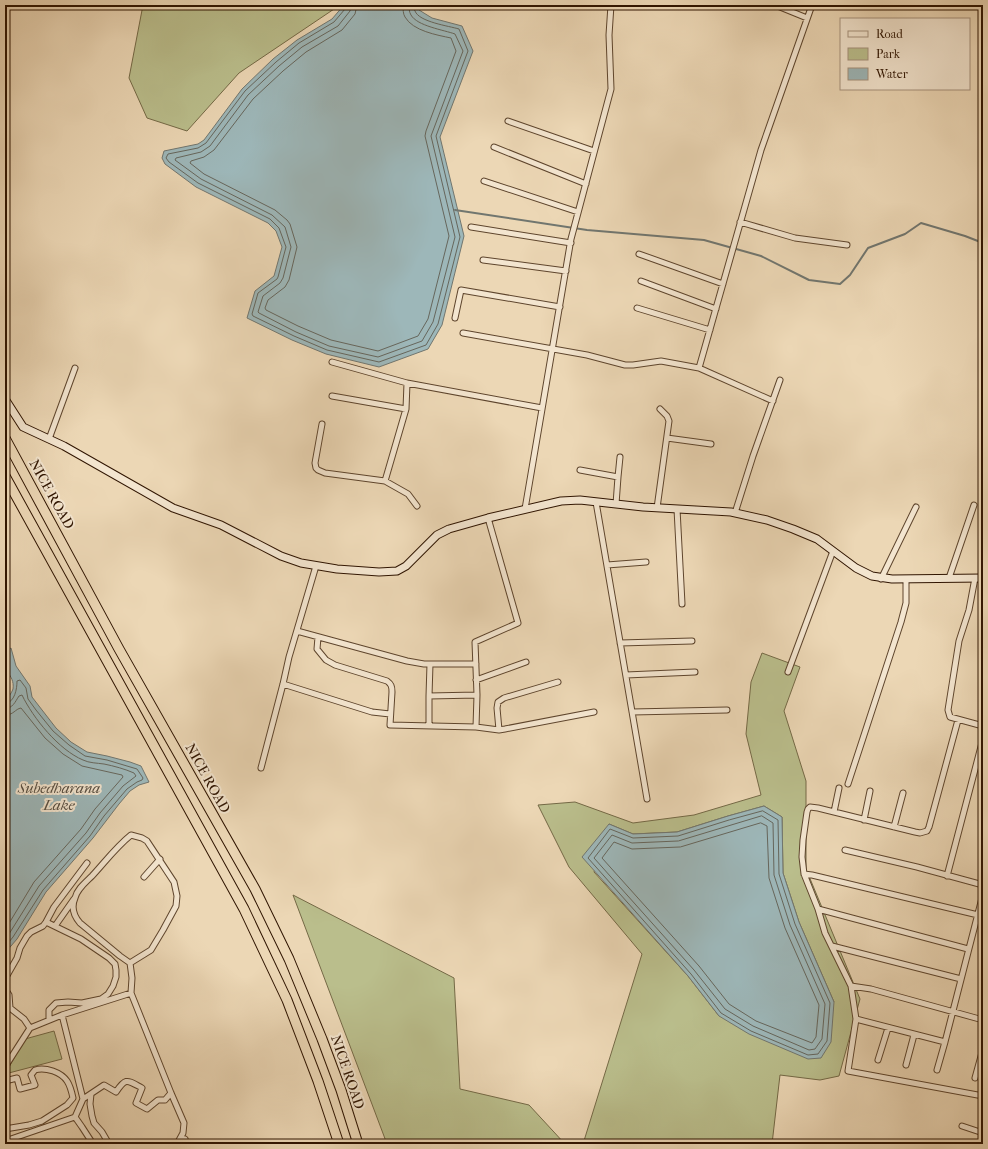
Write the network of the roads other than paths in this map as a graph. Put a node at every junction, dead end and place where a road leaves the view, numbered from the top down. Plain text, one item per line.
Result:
1 (611, 5) edge
2 (775, 5) edge
3 (812, 5) edge
4 (807, 18) junction
5 (508, 122) dead end
6 (494, 147) dead end
7 (594, 152) junction
8 (484, 181) dead end
9 (586, 184) junction
10 (578, 212) junction
11 (740, 222) junction
12 (472, 227) dead end
13 (571, 243) junction
14 (847, 245) dead end
15 (639, 254) dead end
16 (483, 260) dead end
17 (566, 271) junction
18 (641, 281) dead end
19 (723, 284) junction
20 (560, 307) junction
21 (637, 308) dead end
22 (716, 309) junction
23 (455, 318) dead end
24 (710, 330) junction
25 (463, 333) dead end
26 (552, 349) junction
27 (332, 362) dead end
28 (75, 368) dead end
29 (699, 368) junction
30 (780, 380) dead end
31 (407, 383) junction
32 (332, 396) dead end
33 (5, 399) edge
34 (773, 401) junction
35 (406, 408) junction
36 (542, 408) junction
37 (660, 408) dead end
38 (322, 424) dead end
39 (5, 438) edge
40 (667, 438) junction
41 (49, 439) junction
42 (711, 444) dead end
43 (620, 457) dead end
44 (580, 470) dead end
45 (5, 476) edge
46 (618, 477) junction
47 (384, 481) junction
48 (596, 502) junction
49 (616, 504) junction
50 (974, 505) dead end
51 (417, 506) dead end
52 (916, 507) dead end
53 (657, 508) junction
54 (525, 509) junction
55 (677, 509) junction
56 (735, 513) junction
57 (488, 518) junction
58 (834, 551) junction
59 (646, 562) dead end
60 (607, 565) junction
61 (316, 566) junction
62 (949, 578) junction
63 (979, 578) edge
64 (881, 579) junction
65 (906, 579) junction
66 (682, 604) dead end
67 (297, 631) junction
68 (318, 637) junction
69 (692, 641) dead end
70 (620, 643) junction
71 (526, 662) dead end
72 (430, 664) junction
73 (476, 664) junction
74 (695, 672) dead end
75 (788, 672) dead end
76 (626, 676) junction
77 (476, 680) junction
78 (558, 682) dead end
79 (283, 684) junction
80 (477, 695) junction
81 (429, 696) junction
82 (727, 710) dead end
83 (594, 712) dead end
84 (632, 712) junction
85 (390, 714) junction
86 (958, 720) junction
87 (429, 726) junction
88 (983, 726) edge
89 (476, 727) junction
90 (499, 730) junction
91 (983, 739) edge
92 (261, 768) dead end
93 (848, 784) dead end
94 (839, 788) dead end
95 (870, 791) dead end
96 (903, 793) dead end
97 (647, 799) dead end
98 (834, 812) junction
99 (864, 820) junction
100 (894, 827) junction
101 (845, 850) dead end
102 (160, 860) junction
103 (87, 863) dead end
104 (804, 874) junction
105 (947, 876) junction
106 (144, 877) dead end
107 (983, 885) edge
108 (983, 894) edge
109 (75, 897) junction
110 (818, 909) junction
111 (978, 915) junction
112 (46, 922) junction
113 (55, 926) junction
114 (832, 946) junction
115 (968, 949) junction
116 (130, 963) junction
117 (5, 979) edge
118 (961, 979) junction
119 (851, 986) junction
120 (5, 989) edge
121 (131, 993) junction
122 (953, 1012) junction
123 (62, 1015) junction
124 (49, 1020) junction
125 (856, 1020) junction
126 (983, 1020) edge
127 (30, 1028) junction
128 (888, 1028) junction
129 (914, 1035) junction
130 (945, 1042) junction
131 (983, 1049) edge
132 (878, 1060) dead end
133 (906, 1066) dead end
134 (5, 1067) edge
135 (937, 1070) dead end
136 (975, 1078) dead end
137 (5, 1081) edge
138 (171, 1093) junction
139 (91, 1094) junction
140 (983, 1096) edge
141 (83, 1100) junction
142 (75, 1116) junction
143 (962, 1126) dead end
144 (5, 1129) edge
145 (983, 1133) edge
146 (5, 1140) edge
147 (92, 1144) edge
148 (109, 1144) edge
149 (177, 1144) edge
150 (339, 1144) edge
151 (358, 1144) edge

1 - 7 street
2 - 4 street
3 - 4 street
4 - 11 street
5 - 7 street
6 - 9 street
7 - 9 street
8 - 10 street
9 - 10 street
10 - 13 street
11 - 14 street
11 - 19 street
12 - 13 street
13 - 17 street
15 - 19 street
16 - 17 street
17 - 20 street
18 - 22 street
19 - 22 street
20 - 23 street
20 - 26 street
21 - 24 street
22 - 24 street
24 - 29 street
25 - 26 street
26 - 29 street
26 - 36 street
27 - 31 street
28 - 41 street
29 - 34 street
30 - 34 street
31 - 35 street
31 - 36 street
32 - 35 street
33 - 41 street
34 - 56 street
35 - 47 street
36 - 54 street
37 - 40 street
38 - 47 street
39 - 151 highway, NICE ROAD
40 - 42 street
40 - 53 street
41 - 61 street
43 - 46 street
44 - 46 street
45 - 150 highway
46 - 49 street
47 - 51 street
48 - 49 street
48 - 54 street
48 - 60 street
49 - 53 street
50 - 62 street
52 - 64 street
53 - 55 street
54 - 57 street
55 - 56 street
55 - 66 street
56 - 58 street
57 - 61 street
57 - 73 street
58 - 64 street
58 - 75 street
59 - 60 street
60 - 70 street
61 - 67 street
62 - 63 street
62 - 65 street
63 - 86 street
64 - 65 street
65 - 93 street
67 - 68 street
67 - 79 street
68 - 72 street
68 - 85 street
69 - 70 street
70 - 76 street
71 - 77 street
72 - 73 street
72 - 81 street
73 - 77 street
74 - 76 street
76 - 84 street
77 - 80 street
78 - 90 street
79 - 85 street
79 - 92 street
80 - 81 street
80 - 89 street
81 - 87 street
82 - 84 street
83 - 90 street
84 - 97 street
85 - 87 street
86 - 88 street
86 - 100 street
87 - 89 street
89 - 90 street
91 - 105 street
94 - 98 street
95 - 99 street
96 - 100 street
98 - 99 street
98 - 104 street
99 - 100 street
101 - 105 street
102 - 106 street
102 - 109 street
102 - 116 street
103 - 112 street
104 - 110 street
104 - 111 street
105 - 107 street
108 - 111 street
109 - 113 street
109 - 116 street
110 - 114 street
110 - 115 street
111 - 115 street
112 - 113 street
112 - 117 street
113 - 124 street
114 - 118 street
114 - 119 street
115 - 118 street
116 - 121 street
118 - 122 street
119 - 122 street
119 - 125 street
120 - 127 street
121 - 123 street
121 - 138 street
122 - 126 street
122 - 130 street
123 - 124 street
123 - 141 street
124 - 127 street
125 - 128 street
125 - 140 street
127 - 134 street
128 - 129 street
128 - 132 street
129 - 130 street
129 - 133 street
130 - 135 street
131 - 136 street
137 - 144 street
138 - 139 street
138 - 149 street
139 - 141 street
139 - 148 street
141 - 142 street
142 - 146 street
142 - 147 street
143 - 145 street

